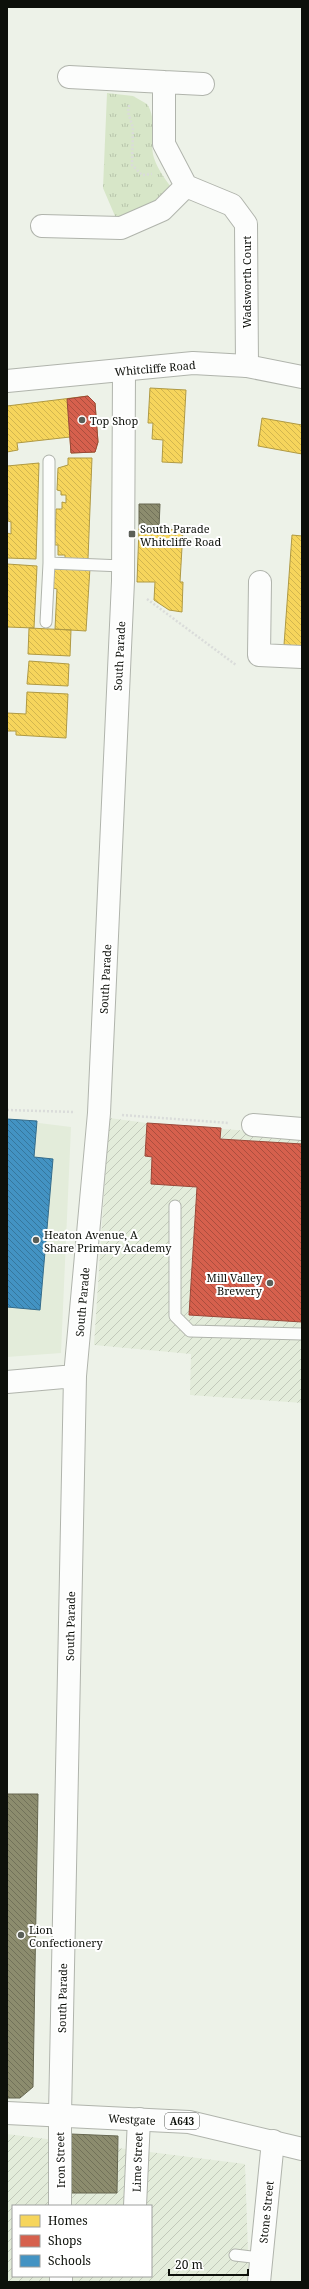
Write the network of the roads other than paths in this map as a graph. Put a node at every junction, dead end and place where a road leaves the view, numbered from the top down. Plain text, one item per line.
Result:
1 (68, 77) dead end
2 (164, 82) junction
3 (203, 84) dead end
4 (186, 186) junction
5 (42, 226) dead end
6 (247, 366) junction
7 (124, 371) junction
8 (302, 376) edge
9 (7, 381) edge
10 (50, 461) dead end
11 (48, 562) junction
12 (123, 574) junction
13 (260, 582) dead end
14 (46, 622) dead end
15 (302, 657) edge
16 (254, 1125) road end
17 (302, 1129) edge
18 (175, 1206) dead end
19 (302, 1334) edge
20 (75, 1376) junction
21 (7, 1382) edge
22 (7, 2113) edge
23 (60, 2115) junction
24 (139, 2119) junction
25 (273, 2141) junction
26 (302, 2149) edge
27 (60, 2205) edge
28 (135, 2205) edge
29 (235, 2255) dead end
30 (261, 2258) junction
31 (259, 2282) edge

1 - 2 street
2 - 3 street
2 - 4 street
4 - 5 street
4 - 6 street, Wadsworth Court
6 - 7 street, Whitcliffe Road
6 - 8 street, Whitcliffe Road
7 - 9 street, Whitcliffe Road
7 - 12 street, South Parade
10 - 11 lane
11 - 12 lane
11 - 14 lane
12 - 20 street, South Parade
13 - 15 street
16 - 17 street
18 - 19 lane
20 - 21 street
20 - 23 street, South Parade
22 - 23 street, Westgate / A643
23 - 24 street, Westgate / A643
23 - 27 street, Iron Street
24 - 25 street, Westgate / A643
24 - 28 street, Lime Street
25 - 26 street, Westgate / A643
25 - 30 street, Stone Street
29 - 30 lane
30 - 31 street, Stone Street

